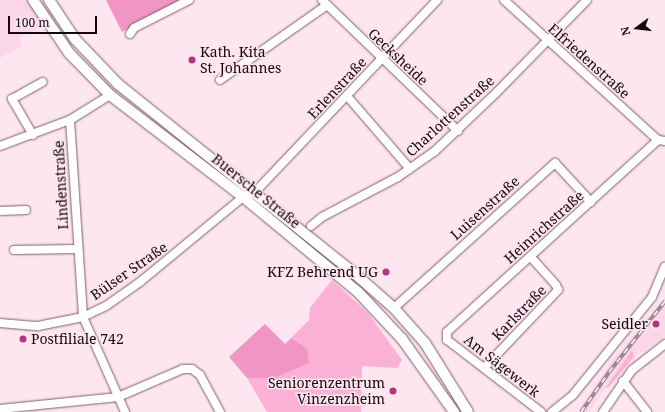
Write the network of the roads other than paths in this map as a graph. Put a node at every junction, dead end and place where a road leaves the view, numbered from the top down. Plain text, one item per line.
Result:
1 (33, 0) edge
2 (49, 0) edge
3 (189, 0) edge
4 (437, 0) edge
5 (504, 0) edge
6 (587, 0) edge
7 (325, 3) edge
8 (130, 34) dead end
9 (548, 40) junction
10 (381, 60) junction
11 (220, 80) dead end
12 (43, 82) dead end
13 (110, 95) junction
14 (347, 96) junction
15 (70, 120) junction
16 (458, 131) junction
17 (33, 135) junction
18 (661, 141) edge
19 (0, 146) edge
20 (410, 169) junction
21 (255, 192) junction
22 (244, 197) junction
23 (591, 202) junction
24 (26, 210) dead end
25 (0, 211) edge
26 (311, 226) dead end
27 (78, 249) junction
28 (14, 250) dead end
29 (531, 256) junction
30 (665, 267) edge
31 (394, 308) junction
32 (83, 317) junction
33 (0, 323) edge
34 (447, 340) joint
35 (665, 344) edge
36 (484, 368) junction
37 (623, 381) junction
38 (118, 397) junction
39 (0, 409) edge
40 (125, 412) edge
41 (220, 412) edge
42 (454, 412) edge
43 (468, 412) edge
44 (541, 412) edge
45 (552, 412) edge
46 (603, 412) edge
47 (647, 412) edge

1 - 13 main road, Buersche Straße
2 - 21 main road, Buersche Straße
3 - 8 street
4 - 10 street, Erlenstraße
5 - 9 street, Elfriedenstraße
6 - 9 street, Charlottenstraße
7 - 10 street, Gecksheide
7 - 11 street
9 - 16 street, Charlottenstraße
9 - 18 street, Elfriedenstraße
10 - 14 street, Erlenstraße
10 - 16 street, Gecksheide
12 - 17 street
13 - 15 street
13 - 22 main road, Buersche Straße
14 - 20 street
14 - 21 street, Erlenstraße
15 - 17 street
15 - 27 street, Lindenstraße
16 - 20 street, Charlottenstraße
17 - 19 street
18 - 23 street, Heinrichstraße
20 - 26 street, Charlottenstraße
21 - 22 street, Bülser Straße
21 - 31 main road, Buersche Straße
22 - 32 street, Bülser Straße
22 - 42 main road, Buersche Straße
23 - 29 street, Heinrichstraße
23 - 31 street, Luisenstraße
24 - 25 street
27 - 28 street, Lindenstraße
27 - 32 street, Lindenstraße
29 - 34 street, Heinrichstraße
29 - 36 street, Karlstraße
30 - 45 street
31 - 43 main road, Buersche Straße
32 - 33 street, Bülser Straße
32 - 38 street, Lindenstraße
34 - 36 street, Am Sägewerk
35 - 37 street
36 - 44 street, Am Sägewerk
37 - 46 street
37 - 47 street
38 - 39 street
38 - 40 street, Lindenstraße
38 - 41 street

